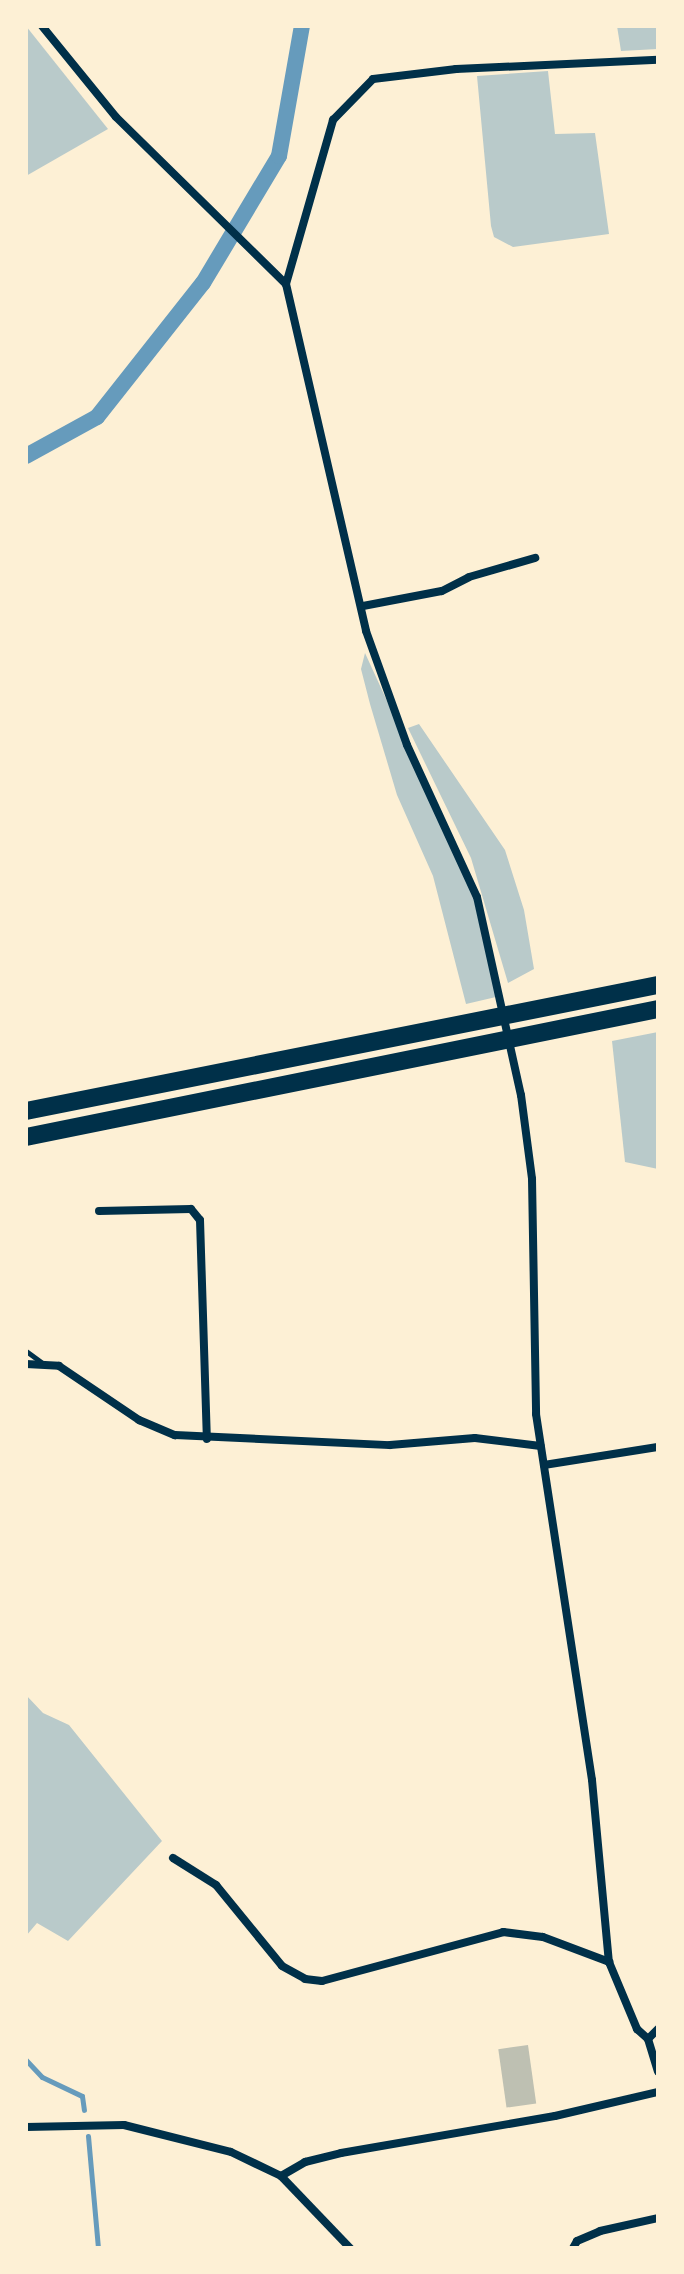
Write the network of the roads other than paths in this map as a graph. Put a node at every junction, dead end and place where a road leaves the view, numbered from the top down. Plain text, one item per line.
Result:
1 (42, 26) edge
2 (658, 60) edge
3 (286, 284) junction
4 (535, 558) dead end
5 (363, 606) junction
6 (658, 985) edge
7 (658, 1009) edge
8 (26, 1111) edge
9 (26, 1137) edge
10 (99, 1211) dead end
11 (26, 1351) edge
12 (26, 1364) edge
13 (45, 1364) junction
14 (207, 1439) junction
15 (541, 1446) junction
16 (658, 1447) edge
17 (544, 1465) junction
18 (173, 1858) dead end
19 (609, 1962) junction
20 (658, 2029) edge
21 (648, 2039) junction
22 (658, 2072) edge
23 (658, 2092) edge
24 (26, 2127) edge
25 (281, 2176) junction
26 (658, 2218) edge
27 (350, 2248) edge
28 (573, 2248) edge

1 - 3 street
2 - 3 street
3 - 5 street
4 - 5 street
5 - 15 street
6 - 8 highway
7 - 9 highway
10 - 14 street
11 - 13 lane
12 - 13 street
13 - 14 street
14 - 15 street
15 - 17 street
16 - 17 street
17 - 19 street
18 - 19 street
19 - 21 street
20 - 21 street
21 - 22 street
23 - 25 street
24 - 25 street
25 - 27 street
26 - 28 street

